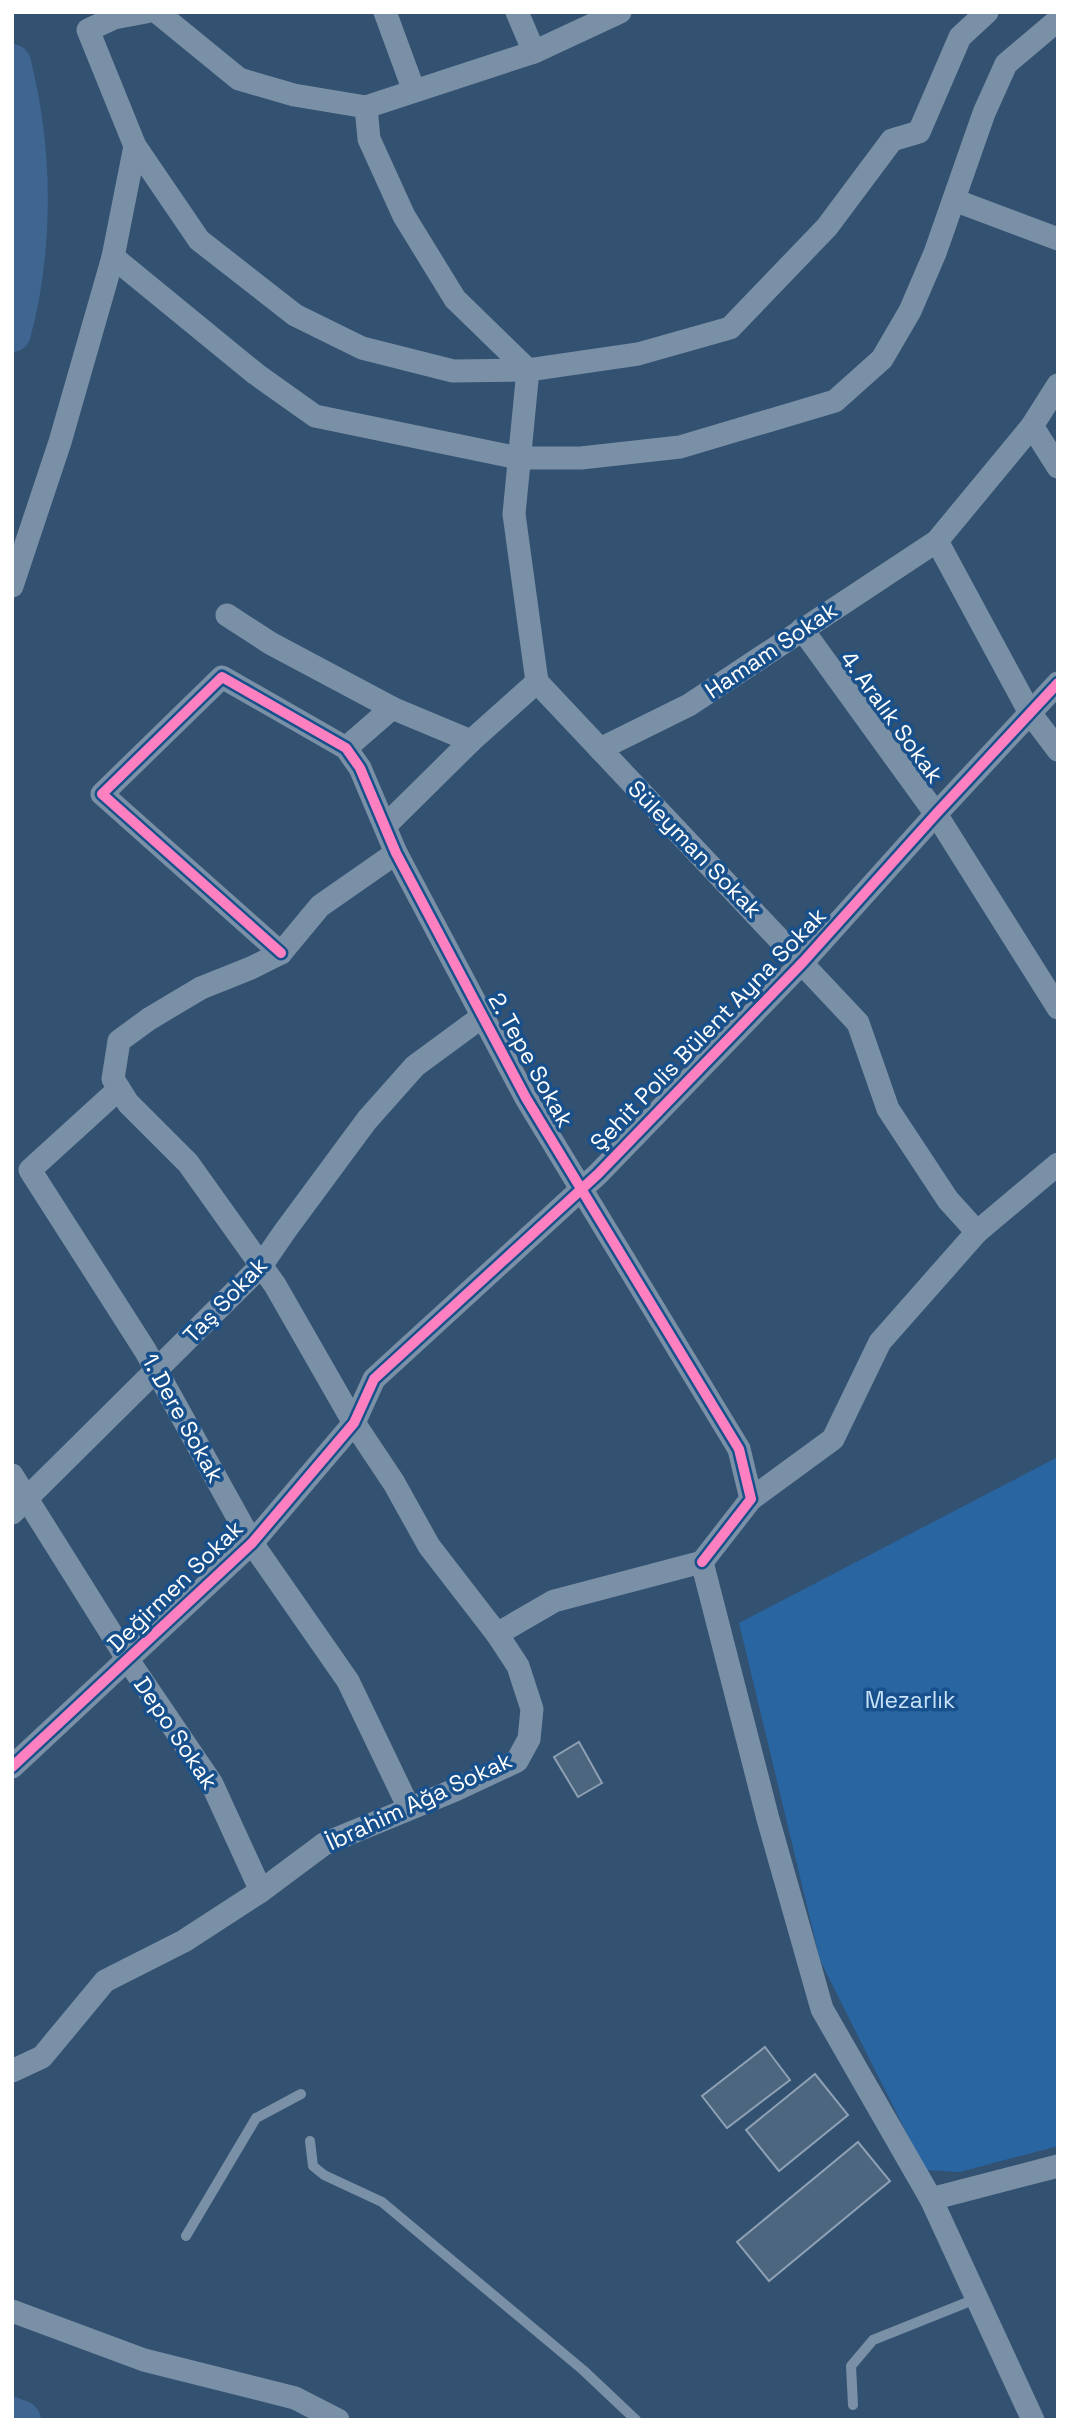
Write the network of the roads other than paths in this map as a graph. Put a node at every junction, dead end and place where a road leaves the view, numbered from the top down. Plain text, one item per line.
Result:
1 (146, 12) edge
2 (157, 12) edge
3 (385, 12) edge
4 (517, 12) edge
5 (620, 12) edge
6 (987, 12) edge
7 (1058, 20) edge
8 (87, 21) edge
9 (534, 52) junction
10 (414, 92) junction
11 (366, 107) junction
12 (135, 146) junction
13 (954, 200) junction
14 (1058, 239) edge
15 (113, 257) junction
16 (528, 370) junction
17 (1058, 384) edge
18 (1032, 426) junction
19 (519, 458) junction
20 (1058, 467) edge
21 (937, 541) junction
22 (12, 586) edge
23 (227, 615) dead end
24 (802, 629) junction
25 (537, 682) junction
26 (1058, 683) edge
27 (392, 708) junction
28 (1030, 713) junction
29 (471, 741) junction
30 (346, 748) junction
31 (600, 749) junction
32 (1058, 750) edge
33 (936, 814) junction
34 (385, 826) junction
35 (396, 853) junction
36 (281, 953) junction
37 (803, 962) junction
38 (1058, 1008) edge
39 (483, 1016) junction
40 (119, 1090) junction
41 (1058, 1164) edge
42 (581, 1189) junction
43 (977, 1232) junction
44 (261, 1266) junction
45 (157, 1371) junction
46 (354, 1423) junction
47 (12, 1475) edge
48 (751, 1499) junction
49 (19, 1507) edge
50 (252, 1543) junction
51 (702, 1562) junction
52 (497, 1634) junction
53 (128, 1660) junction
54 (12, 1767) edge
55 (410, 1808) junction
56 (261, 1891) junction
57 (12, 2071) edge
58 (301, 2094) dead end
59 (310, 2141) dead end
60 (1058, 2166) edge
61 (931, 2199) junction
62 (186, 2236) dead end
63 (978, 2298) junction
64 (12, 2311) edge
65 (853, 2404) dead end
66 (338, 2420) edge
67 (636, 2420) edge
68 (1033, 2420) edge

1 - 8 street
2 - 11 street
3 - 10 street
4 - 9 street
5 - 9 street
6 - 16 street
7 - 13 street
8 - 12 street
9 - 10 street
10 - 11 street
11 - 16 street
12 - 15 street
12 - 16 street
13 - 14 street
13 - 19 street
15 - 19 street
15 - 22 street
16 - 19 street
17 - 18 street, Hamam Sokak
18 - 20 street
18 - 21 street, Hamam Sokak
19 - 25 street
21 - 24 street, Hamam Sokak
21 - 28 street
23 - 27 street
24 - 31 street, Hamam Sokak
24 - 33 street, 4. Aralık Sokak
25 - 29 street
25 - 31 street, Süleyman Sokak
26 - 28 street, Şehit Polis Bülent Ayna Sokak
27 - 29 street
27 - 30 street
28 - 32 street
28 - 33 street, Şehit Polis Bülent Ayna Sokak
29 - 34 street
30 - 34 street, 2. Tepe Sokak
30 - 36 street
31 - 37 street, Süleyman Sokak
33 - 37 street, Şehit Polis Bülent Ayna Sokak
33 - 38 street, 4. Aralık Sokak
34 - 35 street, 2. Tepe Sokak
35 - 36 street
35 - 39 street, 2. Tepe Sokak
36 - 40 street
37 - 42 street, Şehit Polis Bülent Ayna Sokak
37 - 43 street, Süleyman Sokak
39 - 42 street, 2. Tepe Sokak
39 - 44 street, Taş Sokak
40 - 44 street, İbrahim Ağa Sokak
40 - 45 street, 1. Dere Sokak
41 - 43 street
42 - 46 street, Şehit Polis Bülent Ayna Sokak
42 - 48 street, 2. Tepe Sokak
43 - 48 street
44 - 45 street, Taş Sokak
44 - 46 street, İbrahim Ağa Sokak
45 - 49 street, Taş Sokak
45 - 50 street, 1. Dere Sokak
46 - 50 street, Değirmen Sokak
46 - 52 street, İbrahim Ağa Sokak
47 - 49 street, Depo Sokak
48 - 51 street
49 - 53 street, Depo Sokak
50 - 53 street, Değirmen Sokak
50 - 55 street, 1. Dere Sokak
51 - 52 street
51 - 61 street
52 - 55 street, İbrahim Ağa Sokak
53 - 54 street, Değirmen Sokak
53 - 56 street, Depo Sokak
55 - 56 street, İbrahim Ağa Sokak
56 - 57 street, İbrahim Ağa Sokak
58 - 62 lane
59 - 67 lane
60 - 61 street
61 - 63 street
63 - 65 lane
63 - 68 street
64 - 66 street

